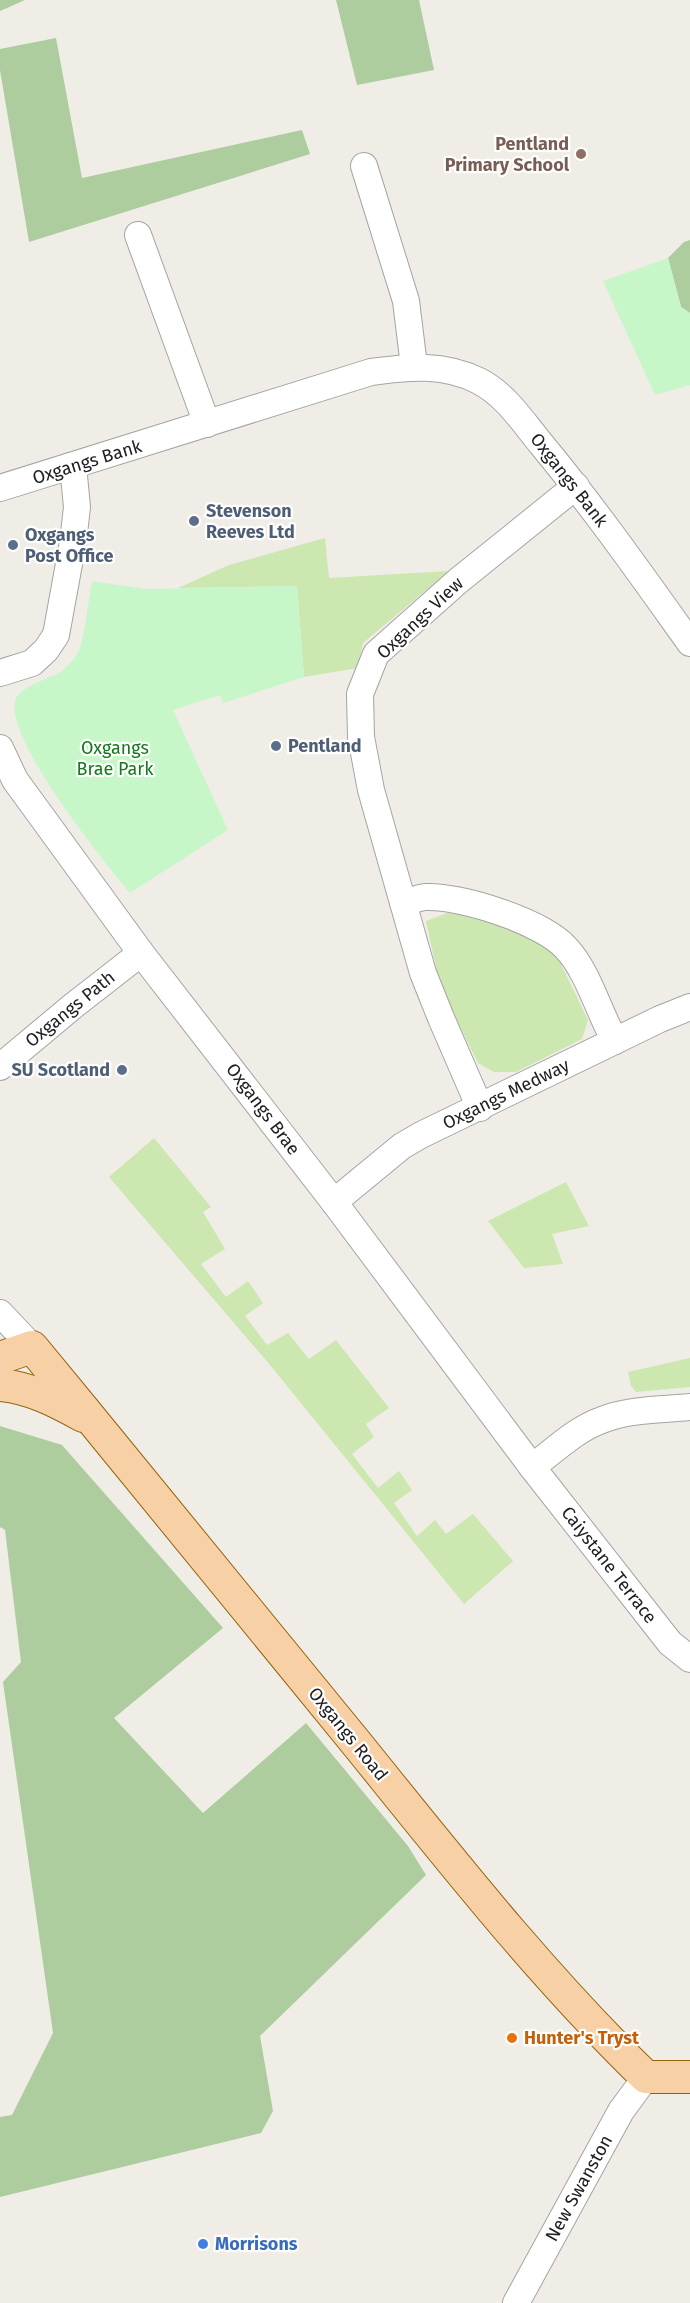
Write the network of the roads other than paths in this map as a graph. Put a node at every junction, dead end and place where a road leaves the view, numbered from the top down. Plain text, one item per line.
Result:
1 (364, 166) dead end
2 (138, 235) dead end
3 (414, 366) junction
4 (207, 424) junction
5 (71, 466) junction
6 (576, 486) junction
7 (0, 488) edge
8 (690, 643) edge
9 (0, 673) edge
10 (0, 748) edge
11 (403, 903) junction
12 (141, 953) junction
13 (690, 1007) edge
14 (615, 1041) junction
15 (0, 1067) edge
16 (480, 1108) junction
17 (334, 1202) junction
18 (0, 1313) edge
19 (32, 1347) junction
20 (0, 1358) edge
21 (0, 1385) edge
22 (690, 1407) edge
23 (94, 1422) junction
24 (532, 1467) junction
25 (690, 1659) edge
26 (646, 2077) junction
27 (690, 2077) edge
28 (516, 2303) edge

1 - 3 street
2 - 4 street
3 - 4 street, Oxgangs Bank
3 - 6 street, Oxgangs Bank
4 - 5 street, Oxgangs Bank
5 - 7 street, Oxgangs Bank
5 - 9 street
6 - 8 street, Oxgangs Bank
6 - 11 street, Oxgangs View
10 - 12 street, Oxgangs Brae
11 - 14 street
11 - 16 street, Oxgangs View
12 - 15 street, Oxgangs Path
12 - 17 street, Oxgangs Brae
13 - 14 street, Oxgangs Medway
14 - 16 street, Oxgangs Medway
16 - 17 street, Oxgangs Medway
17 - 24 street, Oxgangs Brae
18 - 19 street
19 - 20 main road
19 - 23 main road, Oxgangs Road
21 - 23 main road
22 - 24 street
23 - 26 main road, Oxgangs Road
24 - 25 street, Caiystane Terrace
26 - 27 main road
26 - 28 street, New Swanston

